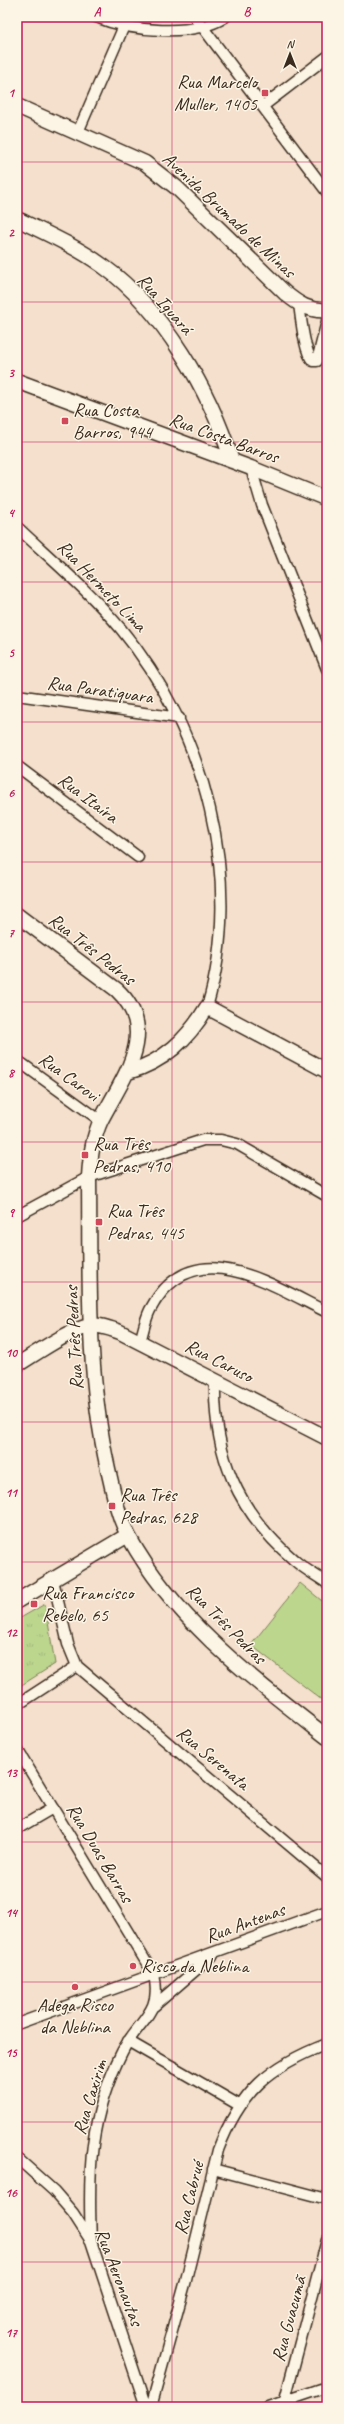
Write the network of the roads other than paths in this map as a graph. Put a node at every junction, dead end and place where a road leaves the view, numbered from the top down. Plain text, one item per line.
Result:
1 (96, 17) edge
2 (195, 17) edge
3 (225, 17) edge
4 (124, 26) junction
5 (202, 26) junction
6 (327, 58) edge
7 (17, 106) edge
8 (263, 106) junction
9 (78, 132) junction
10 (327, 192) edge
11 (17, 219) edge
12 (299, 304) junction
13 (327, 310) edge
14 (327, 321) edge
15 (17, 381) edge
16 (232, 461) junction
17 (251, 468) junction
18 (327, 498) edge
19 (17, 527) edge
20 (327, 669) edge
21 (17, 695) edge
22 (179, 718) junction
23 (17, 766) edge
24 (138, 857) dead end
25 (17, 915) edge
26 (208, 1007) junction
27 (17, 1060) edge
28 (327, 1071) edge
29 (128, 1072) junction
30 (101, 1121) junction
31 (89, 1177) junction
32 (327, 1196) edge
33 (17, 1216) edge
34 (327, 1312) edge
35 (90, 1326) junction
36 (140, 1342) junction
37 (17, 1365) edge
38 (215, 1380) junction
39 (327, 1438) edge
40 (128, 1535) junction
41 (53, 1580) junction
42 (327, 1583) edge
43 (17, 1601) edge
44 (77, 1666) junction
45 (17, 1705) edge
46 (327, 1737) edge
47 (17, 1749) edge
48 (52, 1808) junction
49 (17, 1829) edge
50 (327, 1877) edge
51 (327, 1911) edge
52 (216, 1952) junction
53 (154, 1975) junction
54 (154, 2006) junction
55 (17, 2024) edge
56 (128, 2042) junction
57 (327, 2044) edge
58 (238, 2105) junction
59 (17, 2158) edge
60 (213, 2169) junction
61 (327, 2199) edge
62 (327, 2240) edge
63 (91, 2241) junction
64 (327, 2387) edge
65 (284, 2404) edge
66 (146, 2407) edge
67 (151, 2407) edge
68 (268, 2407) edge

1 - 4 street
2 - 5 street
3 - 5 street
4 - 5 street
4 - 9 street
5 - 8 street
6 - 8 street
7 - 9 street, Avenida Brumado de Minas
8 - 10 street
9 - 12 street, Avenida Brumado de Minas
11 - 16 street, Rua Iguará
12 - 13 street, Avenida Brumado de Minas
12 - 14 street
15 - 16 street, Rua Costa Barros
16 - 17 street, Rua Costa Barros
17 - 18 street, Rua Costa Barros
17 - 20 street
19 - 22 street, Rua Hermeto Lima
21 - 22 street, Rua Paratiquara
22 - 26 street, Rua Hermeto Lima
23 - 24 street, Rua Itaíra
25 - 29 street, Rua Três Pedras
26 - 28 street
26 - 29 street
27 - 30 street, Rua Carovi
29 - 30 street, Rua Três Pedras
30 - 31 street, Rua Três Pedras
31 - 32 street
31 - 33 street
31 - 35 street, Rua Três Pedras
34 - 36 street
35 - 36 street, Rua Caruso
35 - 37 street
35 - 40 street, Rua Três Pedras
36 - 38 street, Rua Caruso
38 - 39 street, Rua Caruso
38 - 42 street
40 - 41 street
40 - 46 street, Rua Três Pedras
41 - 43 street
41 - 44 street
44 - 45 street
44 - 50 street, Rua Serenata
47 - 48 street, Rua Duas Barras
48 - 49 street
48 - 53 street, Rua Duas Barras
51 - 52 street, Rua Antenas
52 - 53 street, Rua Antenas
52 - 54 street, Rua Caxirim
53 - 54 street
53 - 55 street, Rua Antenas
54 - 56 street, Rua Caxirim
56 - 58 street
56 - 63 street, Rua Caxirim
57 - 58 street, Rua Cabrué
58 - 60 street, Rua Cabrué
59 - 63 street, Rua Aeronautas
60 - 61 street
60 - 67 street, Rua Cabrué
62 - 65 street, Rua Guacumã
63 - 66 street, Rua Aeronautas
64 - 65 street
65 - 68 street

